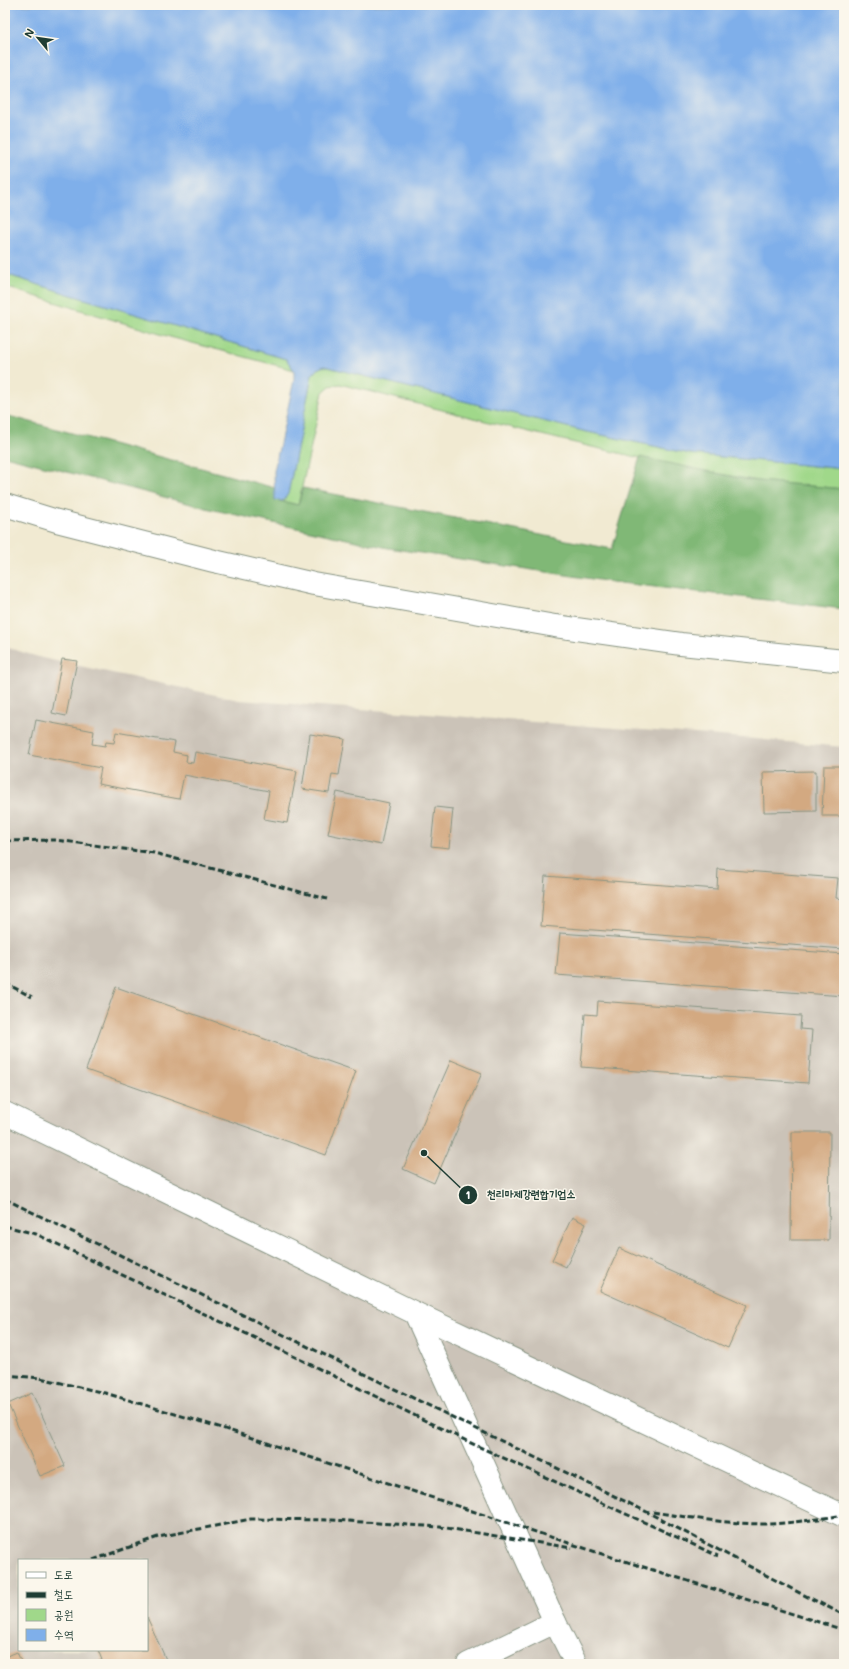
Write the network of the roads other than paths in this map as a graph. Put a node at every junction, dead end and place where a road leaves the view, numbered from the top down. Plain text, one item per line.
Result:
1 (5, 505) edge
2 (844, 661) edge
3 (5, 1113) edge
4 (415, 1313) junction
5 (844, 1516) edge
6 (555, 1622) junction
7 (468, 1664) edge
8 (576, 1664) edge

1 - 2 main road
3 - 4 main road
4 - 5 main road
4 - 6 main road
6 - 7 main road
6 - 8 main road

